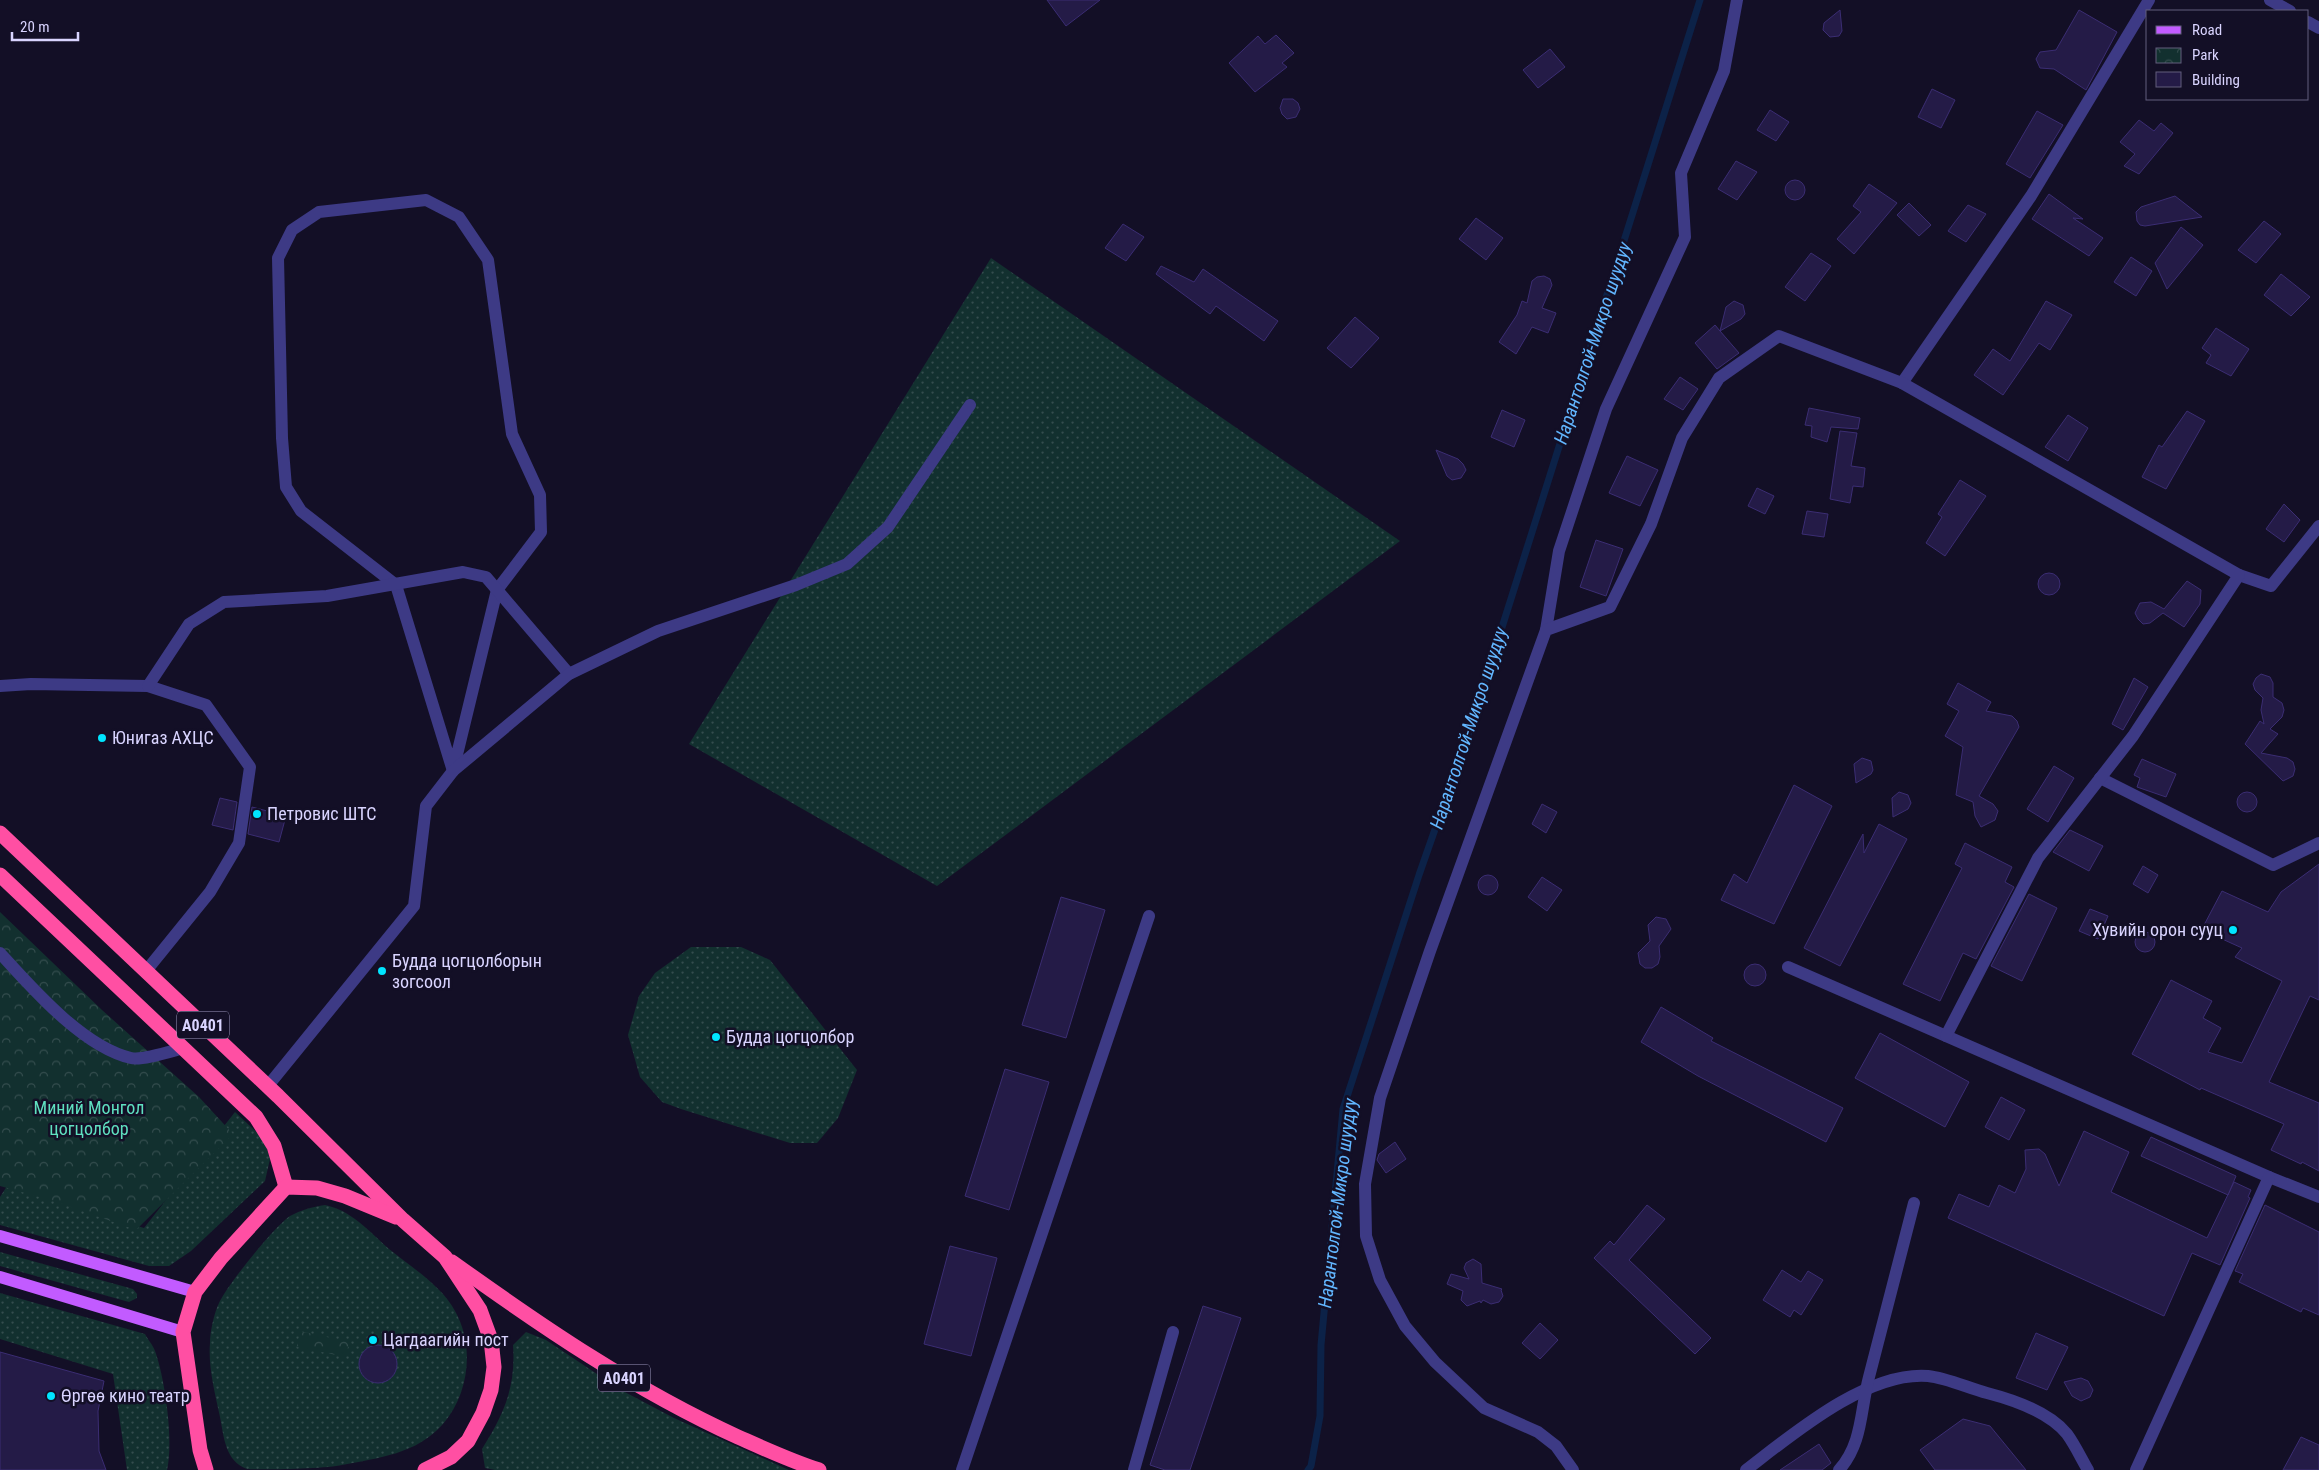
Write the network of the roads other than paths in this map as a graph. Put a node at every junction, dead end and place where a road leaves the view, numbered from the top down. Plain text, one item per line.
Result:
1 (1736, 0) edge
2 (2148, 0) edge
3 (2270, 0) edge
4 (2288, 10) edge
5 (1902, 382) junction
6 (970, 405) dead end
7 (2319, 526) edge
8 (2239, 575) junction
9 (396, 585) junction
10 (497, 590) junction
11 (1546, 630) junction
12 (569, 674) junction
13 (0, 686) edge
14 (148, 686) junction
15 (453, 771) junction
16 (2100, 778) junction
17 (0, 833) edge
18 (2319, 843) edge
19 (0, 874) edge
20 (1149, 916) dead end
21 (0, 952) edge
22 (1788, 967) dead end
23 (146, 971) junction
24 (1946, 1036) junction
25 (184, 1048) junction
26 (267, 1087) junction
27 (2268, 1177) junction
28 (286, 1187) junction
29 (2319, 1196) edge
30 (1914, 1203) dead end
31 (403, 1220) junction
32 (0, 1236) edge
33 (444, 1257) junction
34 (0, 1278) edge
35 (195, 1292) junction
36 (183, 1332) junction
37 (1173, 1332) dead end
38 (1866, 1389) junction
39 (206, 1470) edge
40 (425, 1470) edge
41 (820, 1470) edge
42 (962, 1470) edge
43 (1134, 1470) edge
44 (1573, 1470) edge
45 (1746, 1470) edge
46 (1839, 1470) edge
47 (2088, 1470) edge
48 (2136, 1470) edge

1 - 11 lane
2 - 5 lane
3 - 4 lane
5 - 8 lane
5 - 11 lane
6 - 12 lane
7 - 8 lane
8 - 16 lane
9 - 10 lane
9 - 10 lane
9 - 14 lane
9 - 15 lane
10 - 12 lane
10 - 15 lane
11 - 44 lane
12 - 15 lane
13 - 14 lane
14 - 23 lane
15 - 26 lane
16 - 18 lane
16 - 24 lane
17 - 23 highway, A0401
19 - 25 highway, A0401
20 - 42 lane
21 - 25 lane
22 - 24 lane
23 - 26 highway, A0401
24 - 27 lane
25 - 28 highway, A0401
26 - 31 highway, A0401
27 - 29 lane
27 - 48 lane
28 - 31 highway, A0401
28 - 35 highway
30 - 38 lane
31 - 33 highway, A0401
32 - 35 main road
33 - 40 highway, A0401
33 - 41 highway, A0401
34 - 36 main road
35 - 36 highway
36 - 39 highway
37 - 43 lane
38 - 45 lane
38 - 46 lane
38 - 47 lane

